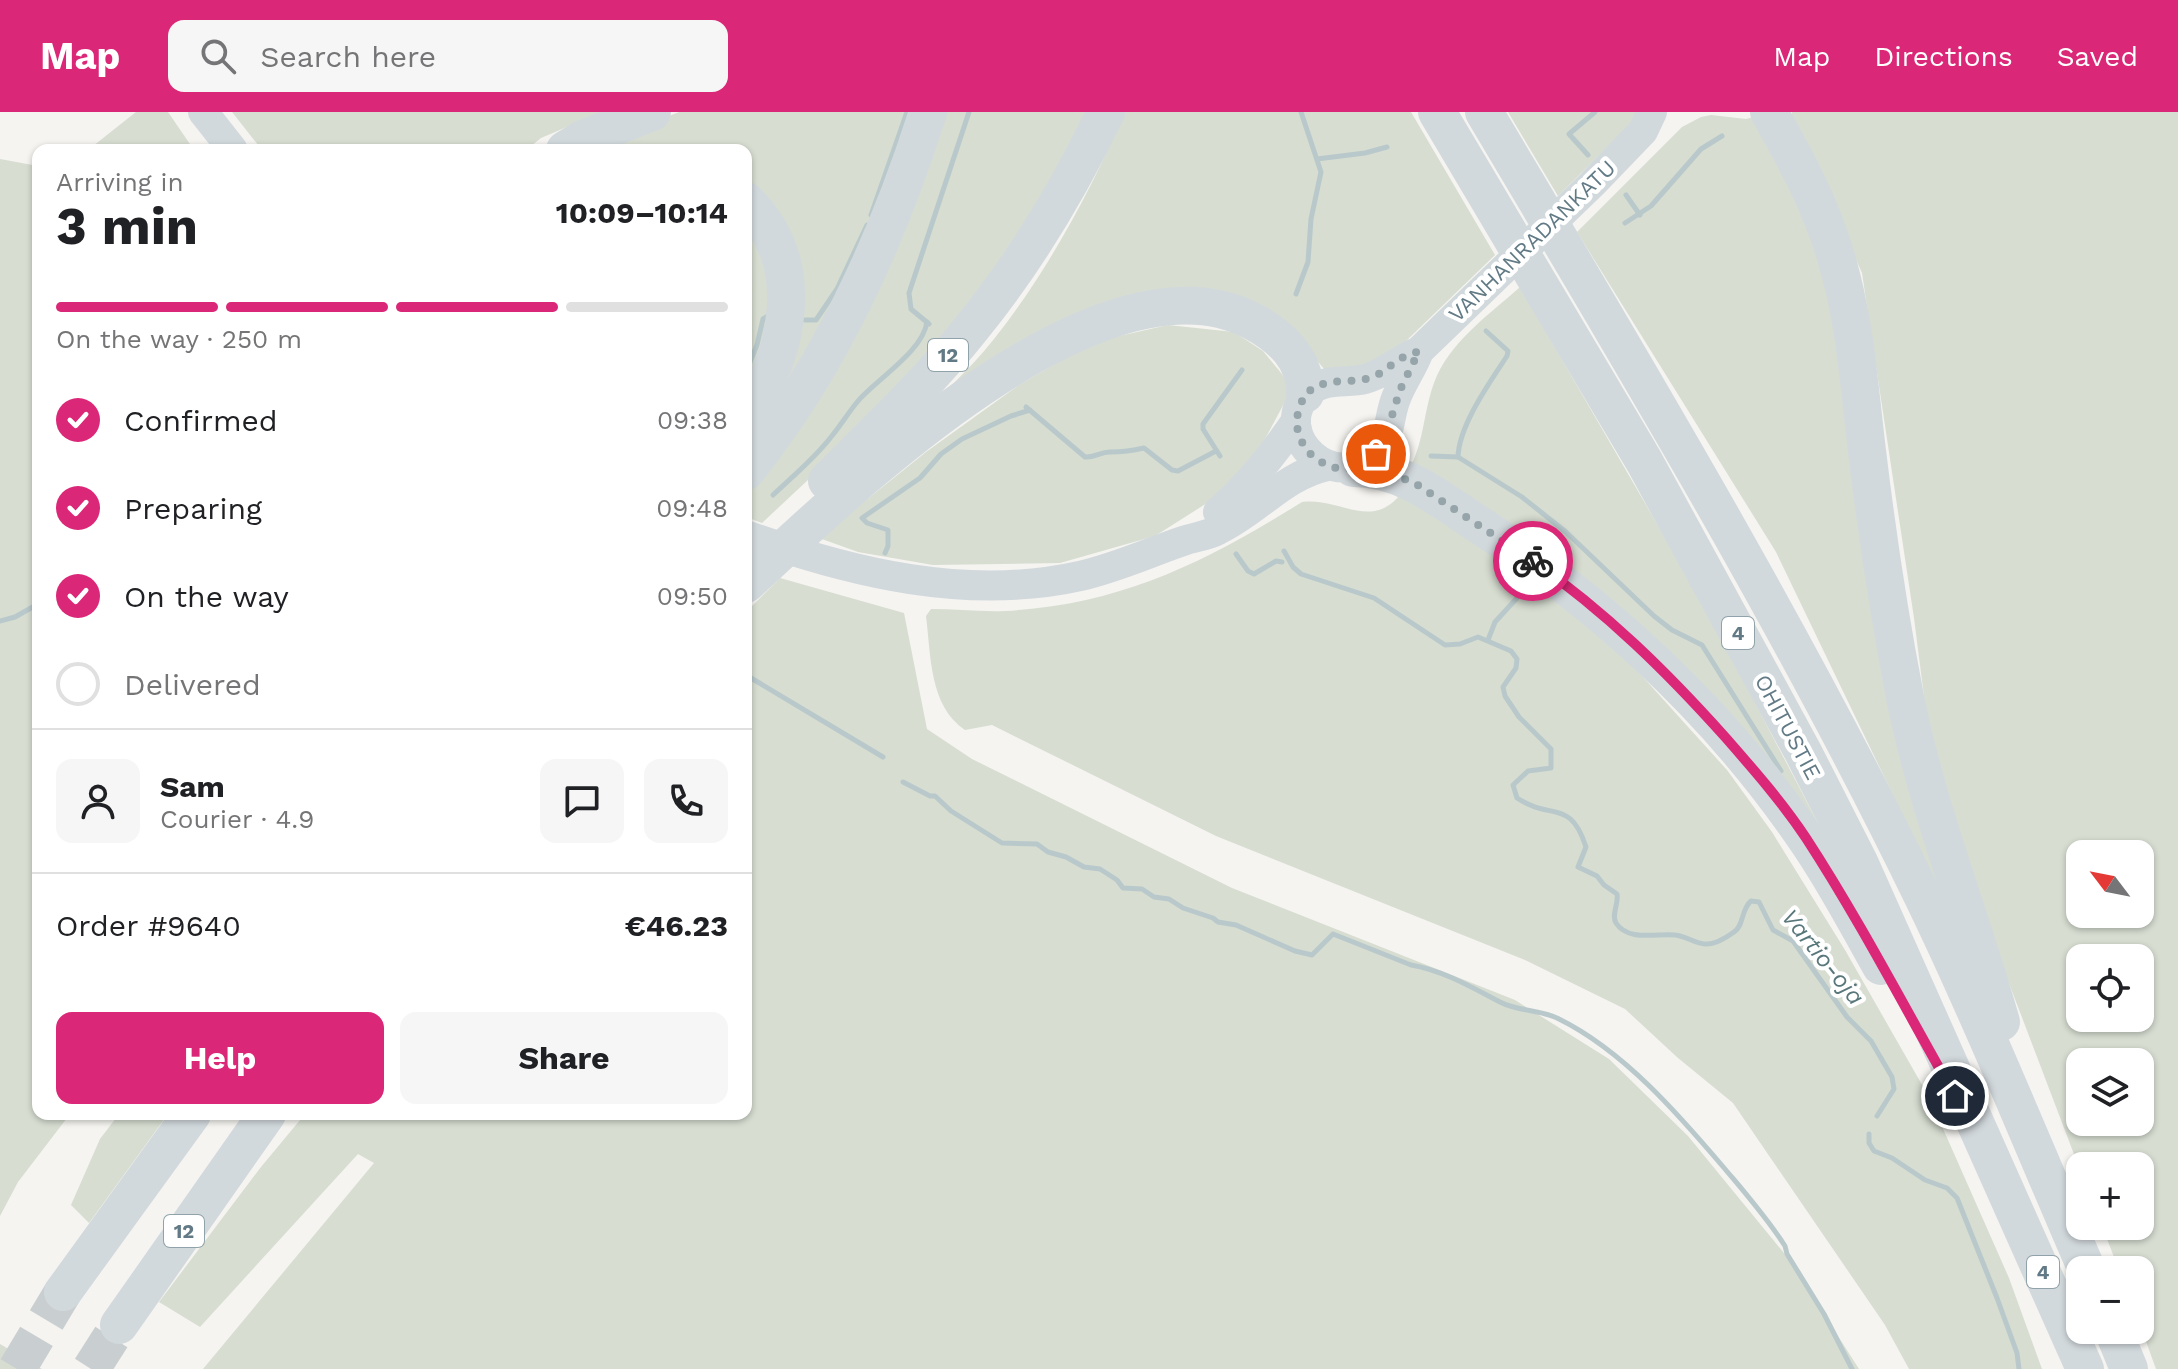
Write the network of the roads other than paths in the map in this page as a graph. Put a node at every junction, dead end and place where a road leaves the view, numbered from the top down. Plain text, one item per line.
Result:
1 (203, 112) edge
2 (652, 112) edge
3 (928, 112) edge
4 (1106, 112) edge
5 (1437, 112) edge
6 (1484, 112) edge
7 (1670, 112) edge
8 (1769, 112) edge
9 (1648, 122) edge
10 (228, 144) edge
11 (575, 144) edge
12 (752, 209) edge
13 (1419, 351) junction
14 (1301, 408) junction
15 (752, 411) edge
16 (752, 464) edge
17 (1340, 467) junction
18 (752, 537) edge
19 (1183, 541) junction
20 (752, 557) edge
21 (752, 579) edge
22 (188, 1120) edge
23 (263, 1120) edge
24 (2044, 1170) junction
25 (2000, 1175) junction
26 (2081, 1256) edge
27 (63, 1292) tunnel mouth
28 (119, 1325) tunnel mouth
29 (2119, 1344) edge
30 (2085, 1369) edge
31 (2129, 1369) edge

1 - 10 street
2 - 11 highway
3 - 16 highway
4 - 20 highway, 12
5 - 25 highway, OHITUSTIE / 4
6 - 24 highway, OHITUSTIE / 4
7 - 9 street, VANHANRADANKATU
8 - 24 highway
9 - 13 street, VANHANRADANKATU
12 - 15 highway
13 - 14 street, VANHANRADANKATU
13 - 17 street, VANHANRADANKATU
14 - 17 street
14 - 19 street, VANHANRADANKATU
14 - 21 highway
17 - 19 street, VANHANRADANKATU
17 - 25 highway
18 - 19 street, VANHANRADANKATU
22 - 27 highway
23 - 28 highway, 12
24 - 26 highway, OHITUSTIE / 4
25 - 30 highway, OHITUSTIE / 4
29 - 31 highway

